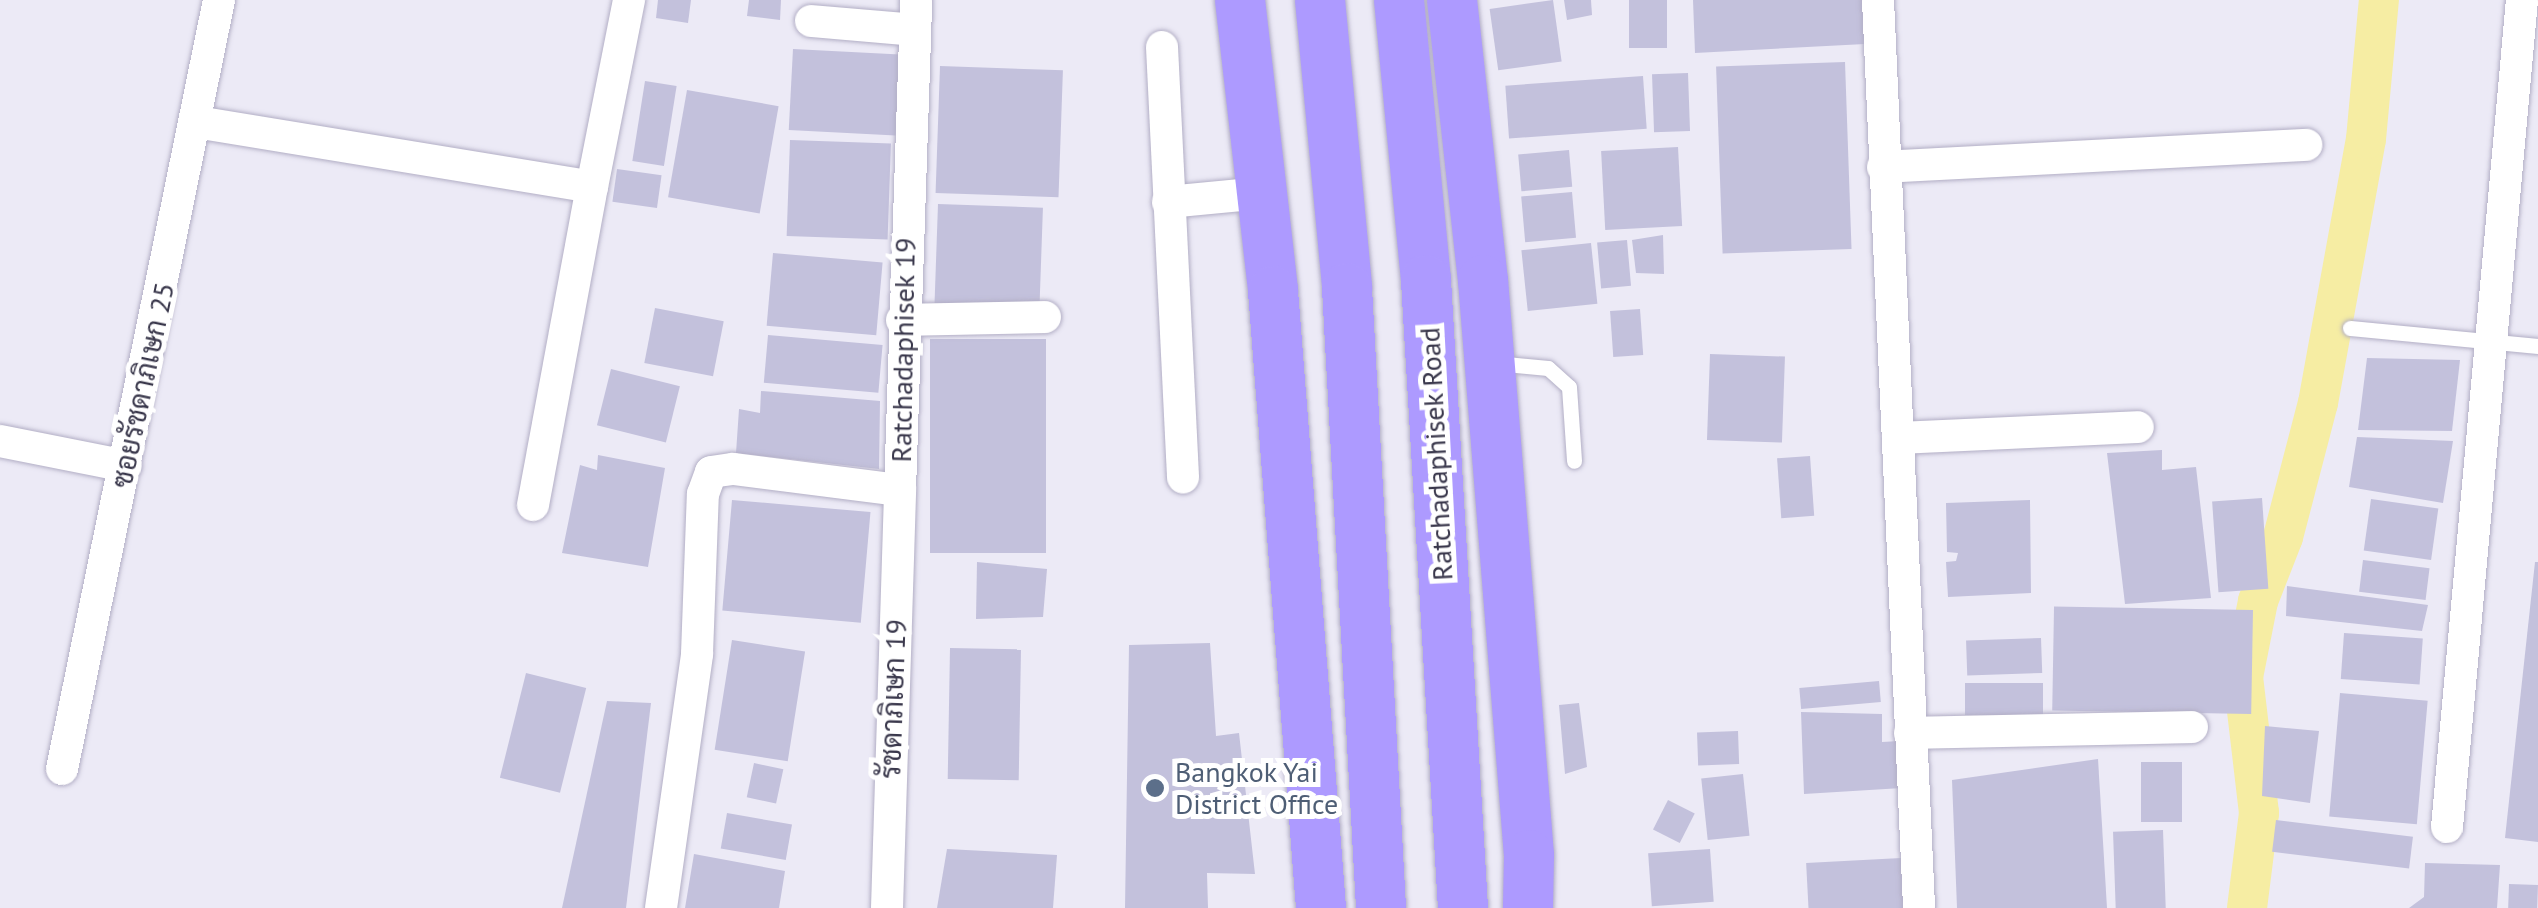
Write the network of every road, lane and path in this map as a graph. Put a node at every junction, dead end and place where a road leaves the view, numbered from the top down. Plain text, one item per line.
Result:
1 (219, 0) edge
2 (628, 0) edge
3 (1240, 0) edge
4 (1320, 0) edge
5 (1399, 0) edge
6 (1452, 0) edge
7 (1878, 0) edge
8 (2522, 0) edge
9 (916, 15) edge
10 (811, 21) dead end
11 (1162, 47) dead end
12 (196, 122) junction
13 (2306, 146) dead end
14 (1883, 166) junction
15 (592, 186) junction
16 (1262, 193) junction
17 (1168, 202) junction
18 (1046, 317) dead end
19 (902, 320) junction
20 (2350, 328) dead end
21 (2487, 341) junction
22 (2538, 346) edge
23 (1490, 363) junction
24 (2138, 427) dead end
25 (1898, 438) junction
26 (0, 441) edge
27 (1574, 461) dead end
28 (126, 466) junction
29 (1183, 477) dead end
30 (900, 490) junction
31 (533, 505) dead end
32 (2192, 727) dead end
33 (1910, 733) junction
34 (62, 770) dead end
35 (2447, 828) dead end
36 (662, 908) edge
37 (887, 908) edge
38 (1321, 908) edge
39 (1380, 908) edge
40 (1463, 908) edge
41 (1528, 908) edge
42 (1919, 908) edge

1 - 12 street, ซอยรัชดาภิเษก 25
2 - 15 street
3 - 16 main road
4 - 39 main road
5 - 40 main road, Ratchadaphisek Road
6 - 23 main road
7 - 14 street
8 - 21 street
9 - 10 street
9 - 19 street, Ratchadaphisek 19
11 - 17 street
12 - 15 street
12 - 28 street, ซอยรัชดาภิเษก 25
13 - 14 street
14 - 25 street
15 - 31 street
16 - 17 street
16 - 38 main road
17 - 29 street
18 - 19 street
19 - 30 street, Ratchadaphisek 19
20 - 21 lane
21 - 22 lane
21 - 35 street
23 - 27 lane
23 - 41 main road
24 - 25 street
25 - 33 street
26 - 28 street
28 - 34 street, ซอยรัชดาภิเษก 25
30 - 36 street, Ratchadaphisek 19
30 - 37 street, รัชดาภิเษก 19
32 - 33 street
33 - 42 street

